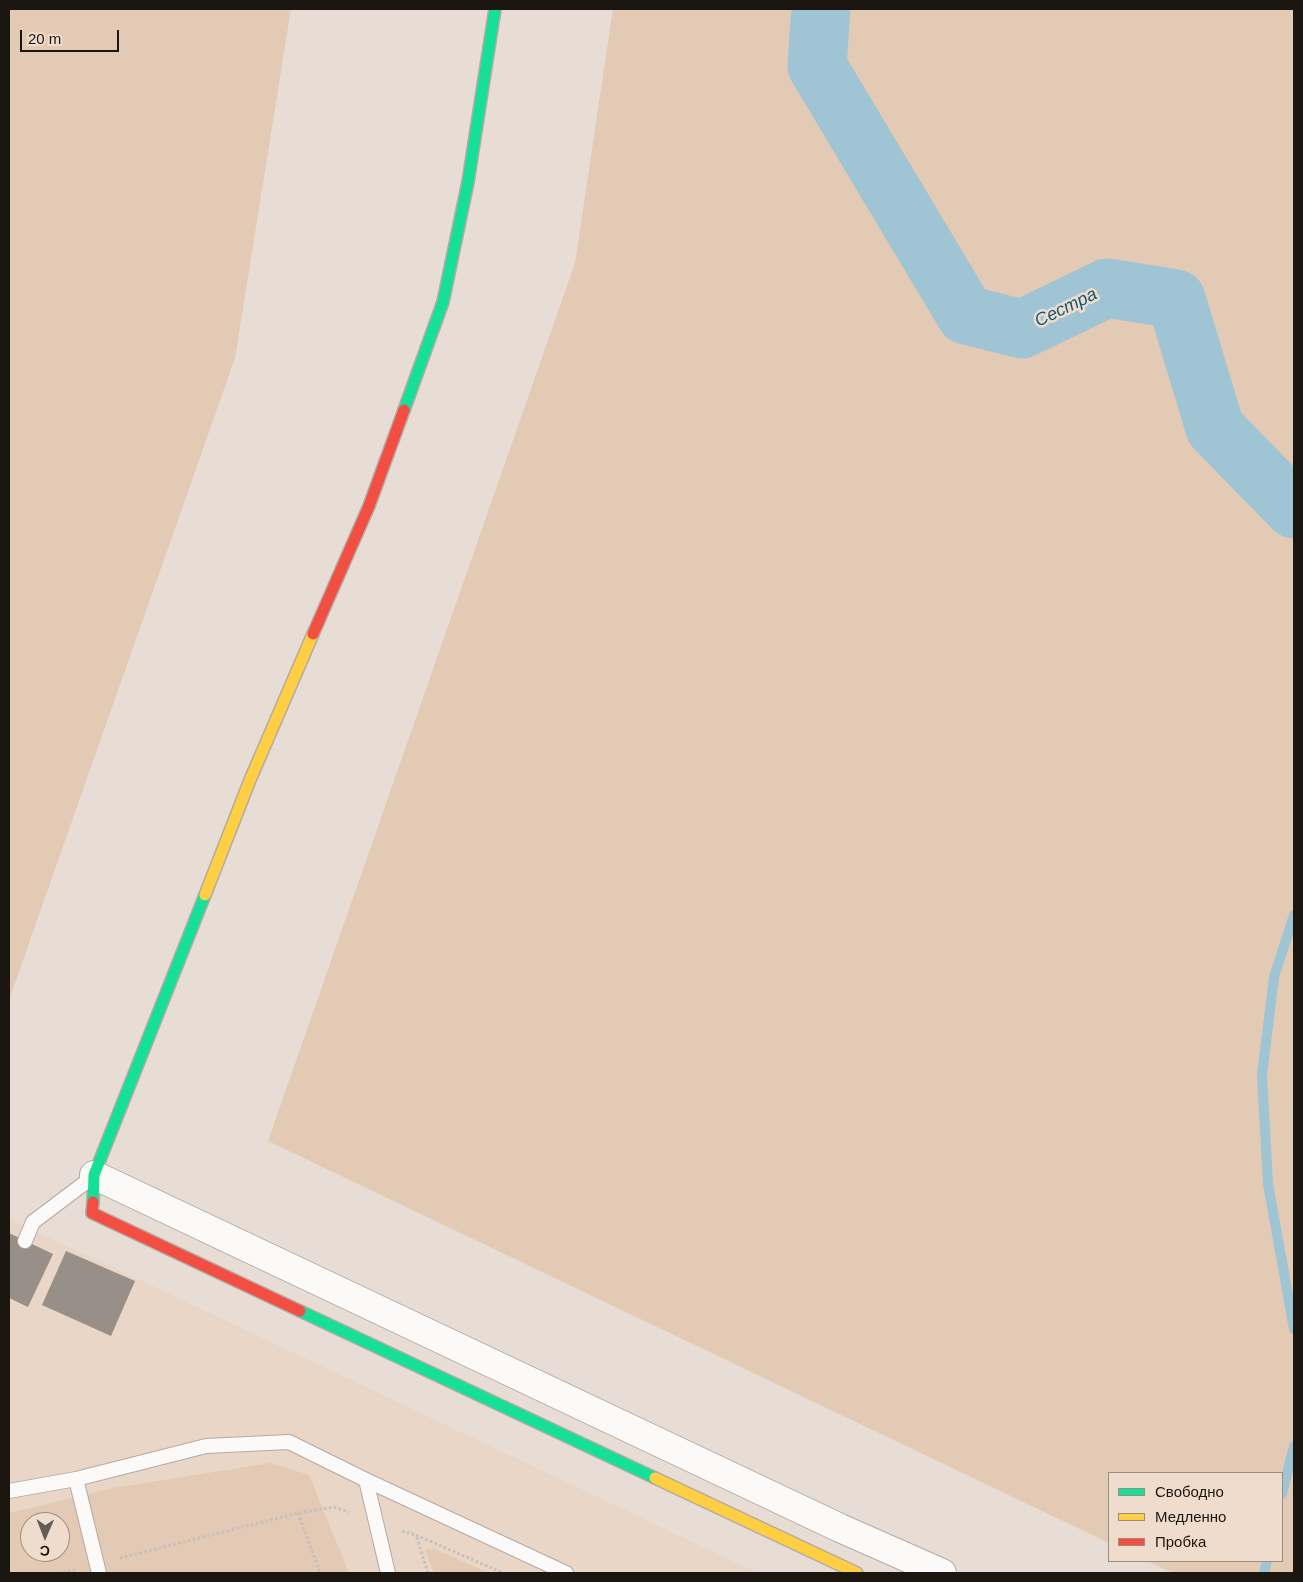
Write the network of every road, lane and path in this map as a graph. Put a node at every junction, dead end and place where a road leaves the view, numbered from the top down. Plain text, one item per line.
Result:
1 (495, 9) edge
2 (94, 1175) junction
3 (25, 1241) dead end
4 (76, 1479) junction
5 (366, 1480) junction
6 (9, 1491) edge
7 (298, 1513) junction
8 (376, 1522) junction
9 (416, 1536) junction
10 (98, 1569) edge
11 (58, 1573) edge
12 (320, 1573) edge
13 (388, 1573) edge
14 (428, 1573) edge
15 (502, 1573) edge
16 (566, 1573) edge
17 (856, 1573) edge
18 (942, 1573) edge

1 - 2 street
2 - 3 lane
2 - 17 street
2 - 18 street
4 - 5 lane
4 - 6 lane
4 - 10 lane
5 - 8 lane
5 - 16 lane
7 - 8 path
7 - 10 path
7 - 12 path
8 - 9 path
8 - 13 lane
9 - 14 path
9 - 15 path
10 - 11 path

